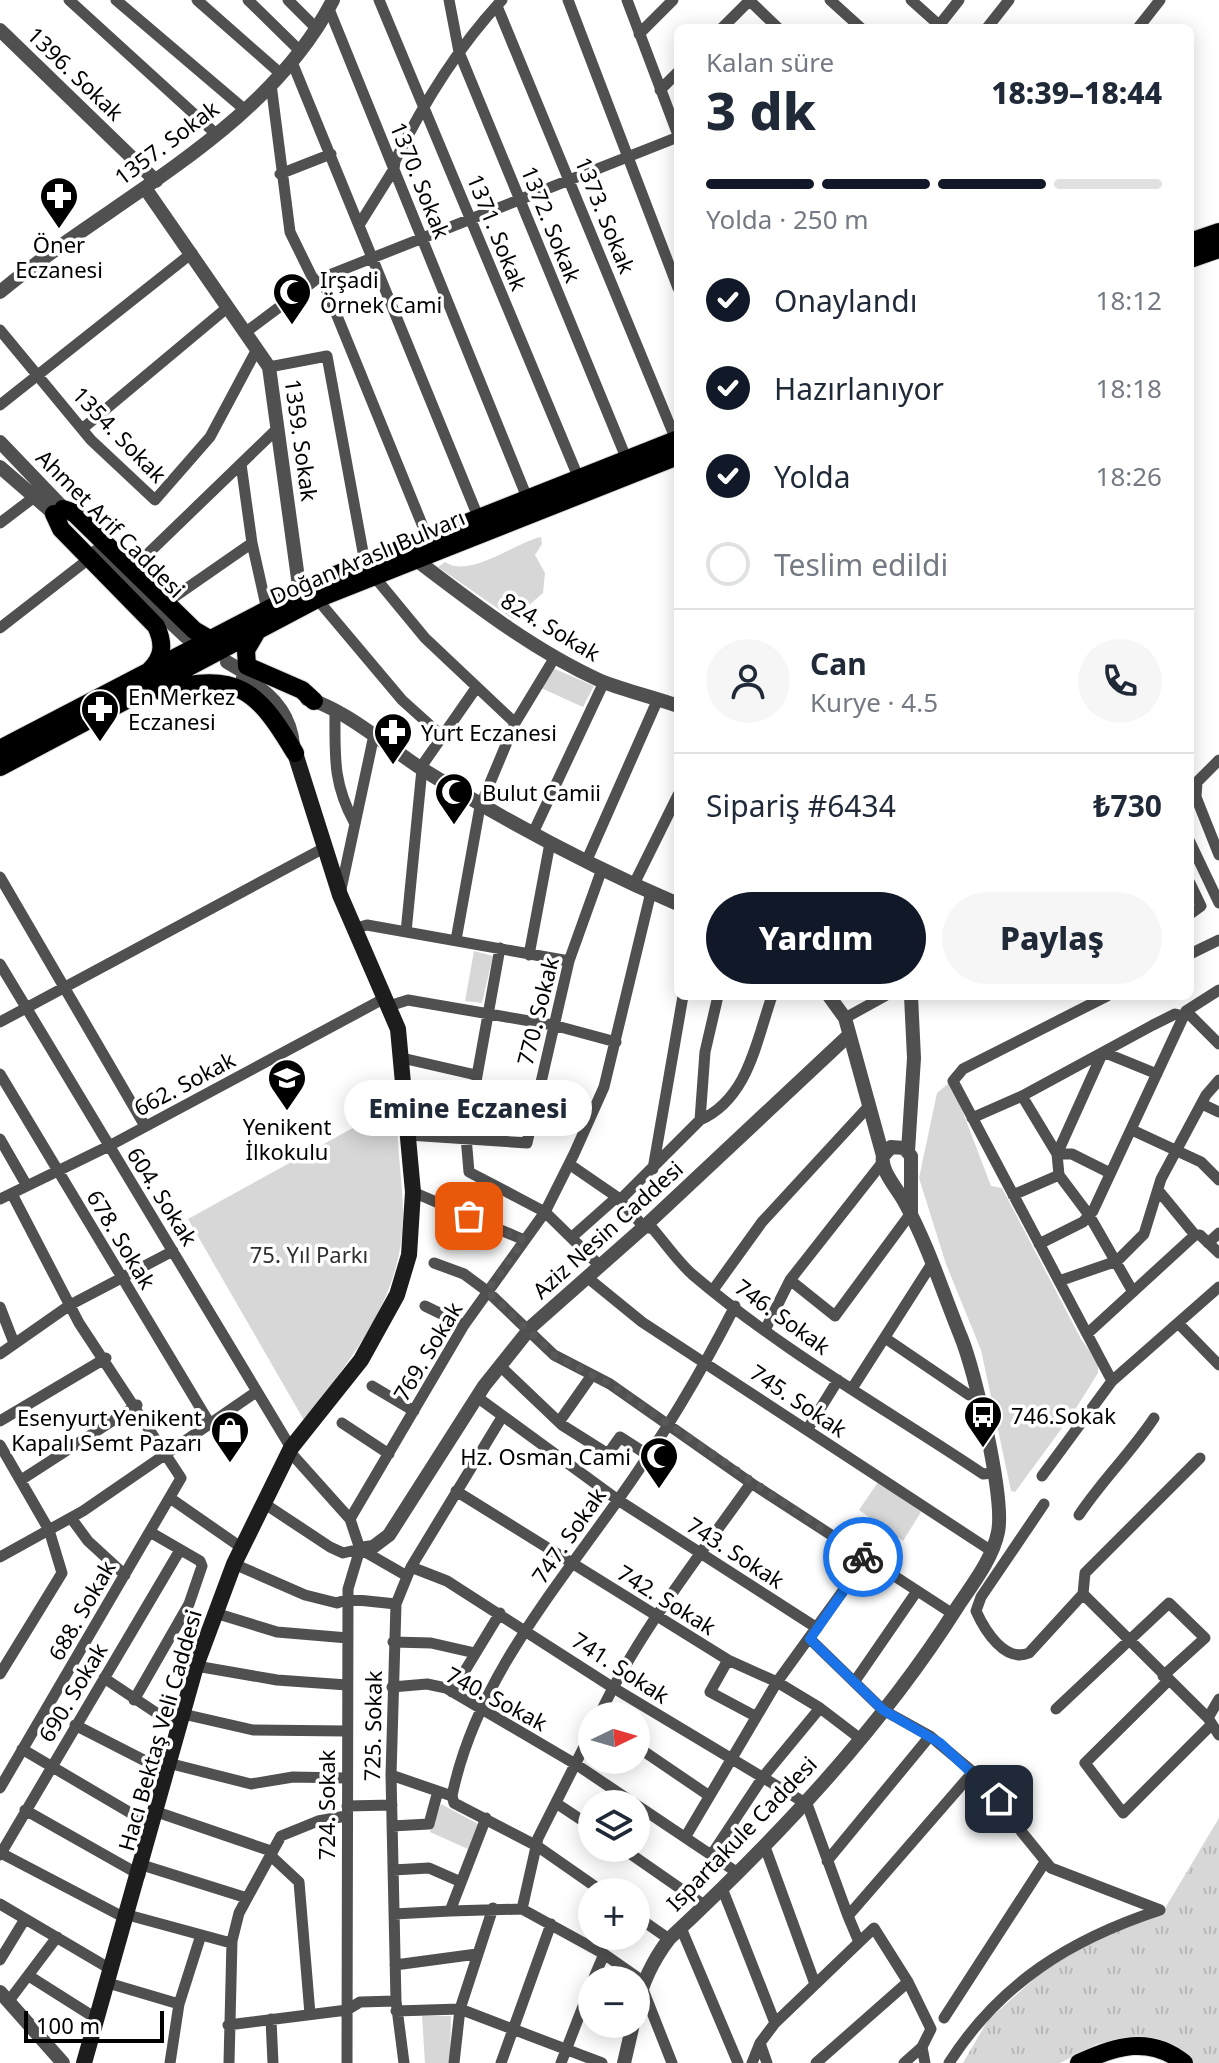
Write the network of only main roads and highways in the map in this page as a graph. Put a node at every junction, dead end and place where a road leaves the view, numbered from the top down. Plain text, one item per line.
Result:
1 (1219, 232) edge
2 (1194, 241) edge
3 (1219, 249) edge
4 (1194, 258) edge
5 (674, 446) edge
6 (674, 446) edge
7 (369, 569) junction
8 (308, 596) junction
9 (257, 631) junction
10 (211, 640) junction
11 (146, 675) junction
12 (132, 698) junction
13 (310, 700) road end
14 (294, 745) joint
15 (0, 749) edge
16 (0, 767) edge
17 (84, 2063) edge
18 (1079, 2063) edge
19 (1100, 2063) edge
20 (1170, 2063) edge
21 (1184, 2063) edge

1 - 2 main road
3 - 4 main road
5 - 7 main road, Doğan Araslı Bulvarı
6 - 7 main road, Doğan Araslı Bulvarı
7 - 8 main road, Doğan Araslı Bulvarı
8 - 9 main road, Doğan Araslı Bulvarı
8 - 10 main road, Doğan Araslı Bulvarı
9 - 12 main road, Doğan Araslı Bulvarı
9 - 13 main road
10 - 11 main road, Doğan Araslı Bulvarı
10 - 11 main road
11 - 15 main road, Doğan Araslı Bulvarı
12 - 14 main road
12 - 16 main road, Doğan Araslı Bulvarı
14 - 17 main road, Hacı Bektaş Veli Caddesi
18 - 21 main road
19 - 20 main road

